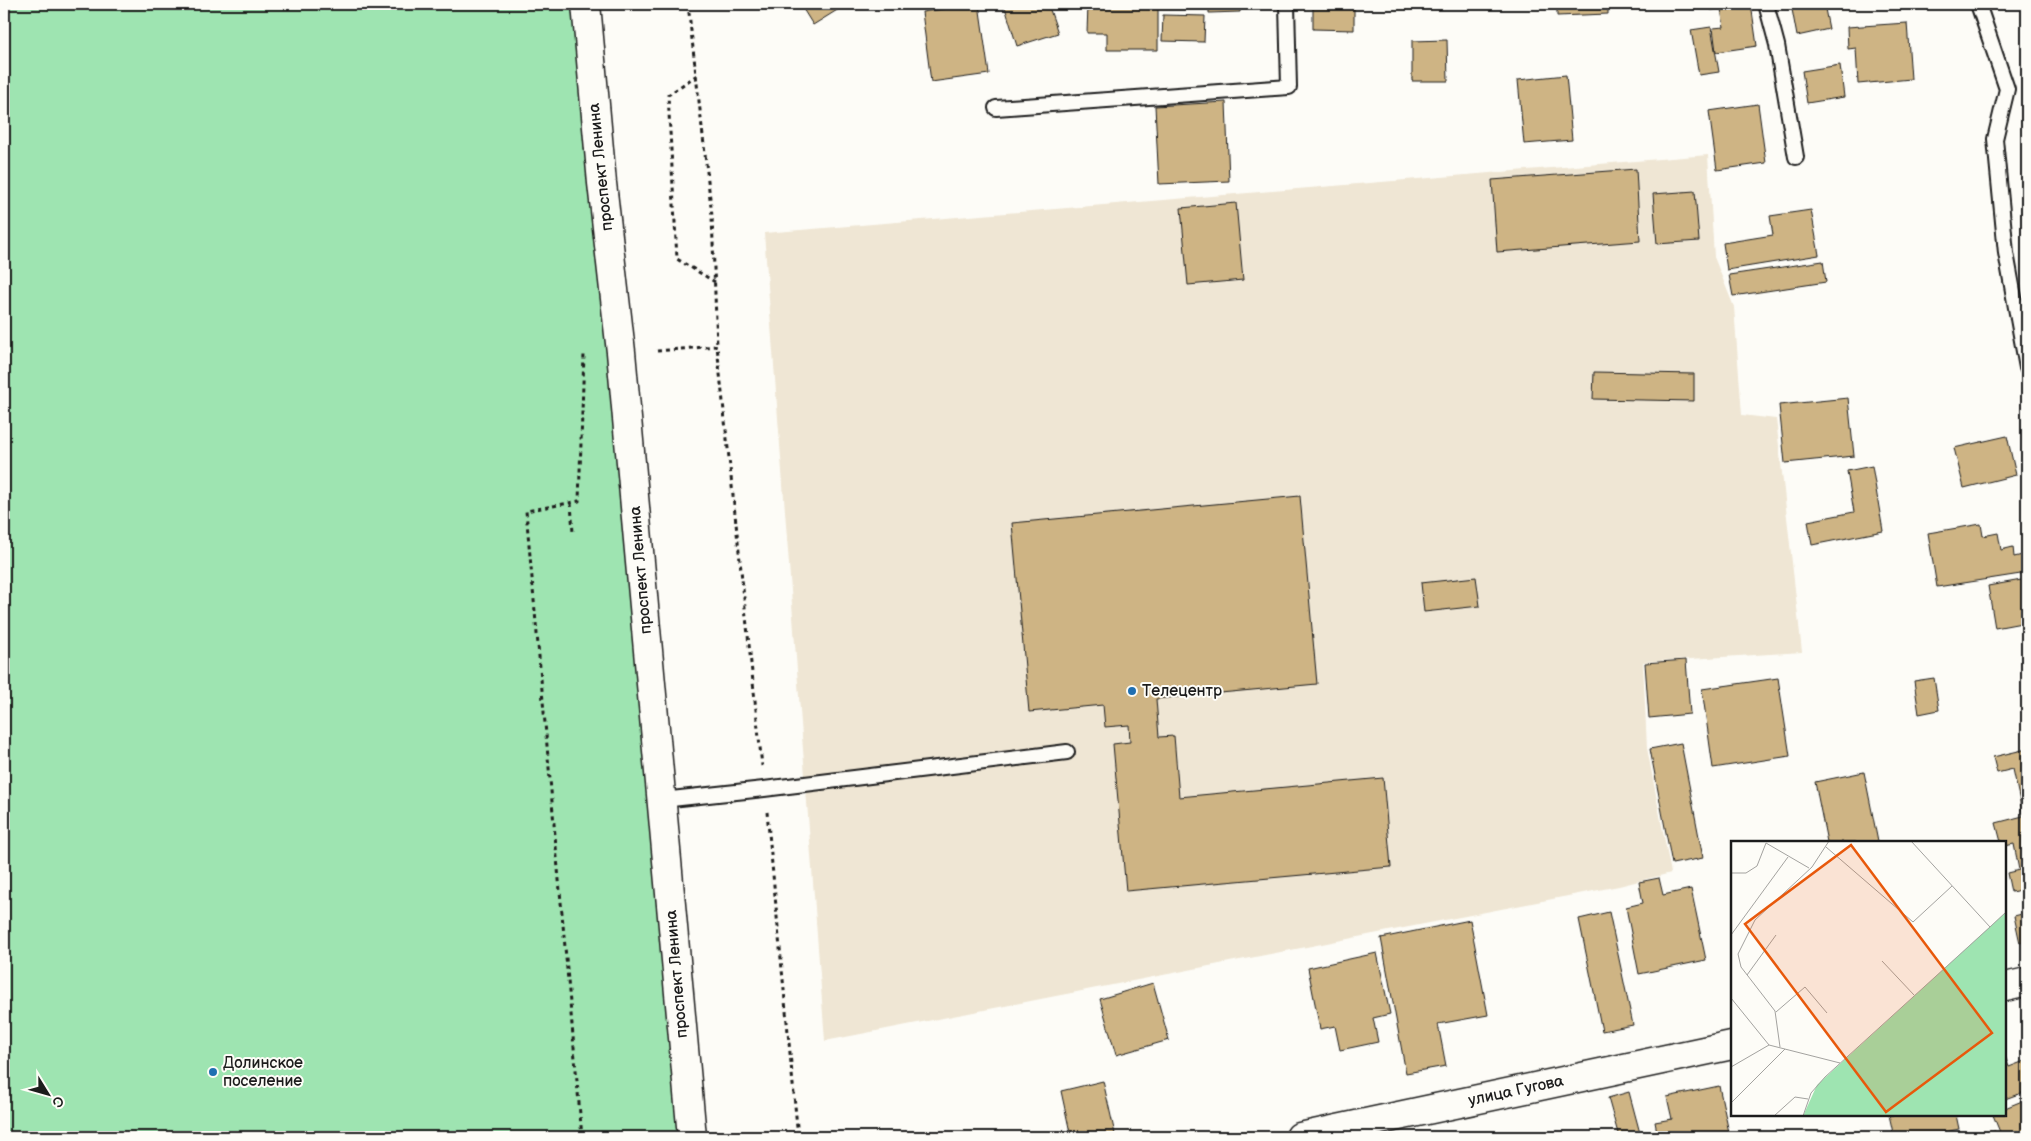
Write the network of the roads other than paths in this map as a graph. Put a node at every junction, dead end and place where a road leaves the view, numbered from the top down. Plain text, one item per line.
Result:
1 (586, 4) edge
2 (1287, 4) edge
3 (1766, 4) edge
4 (1978, 4) edge
5 (996, 108) dead end
6 (1796, 157) dead end
7 (2027, 368) edge
8 (1067, 752) dead end
9 (662, 800) junction
10 (2027, 982) edge
11 (2006, 987) edge
12 (1731, 1045) edge
13 (692, 1137) edge
14 (1300, 1137) edge

1 - 9 street, проспект Ленина
2 - 5 lane
3 - 6 lane
4 - 7 lane
8 - 9 lane
9 - 13 street, проспект Ленина
10 - 11 street
12 - 14 street, улица Гугова

